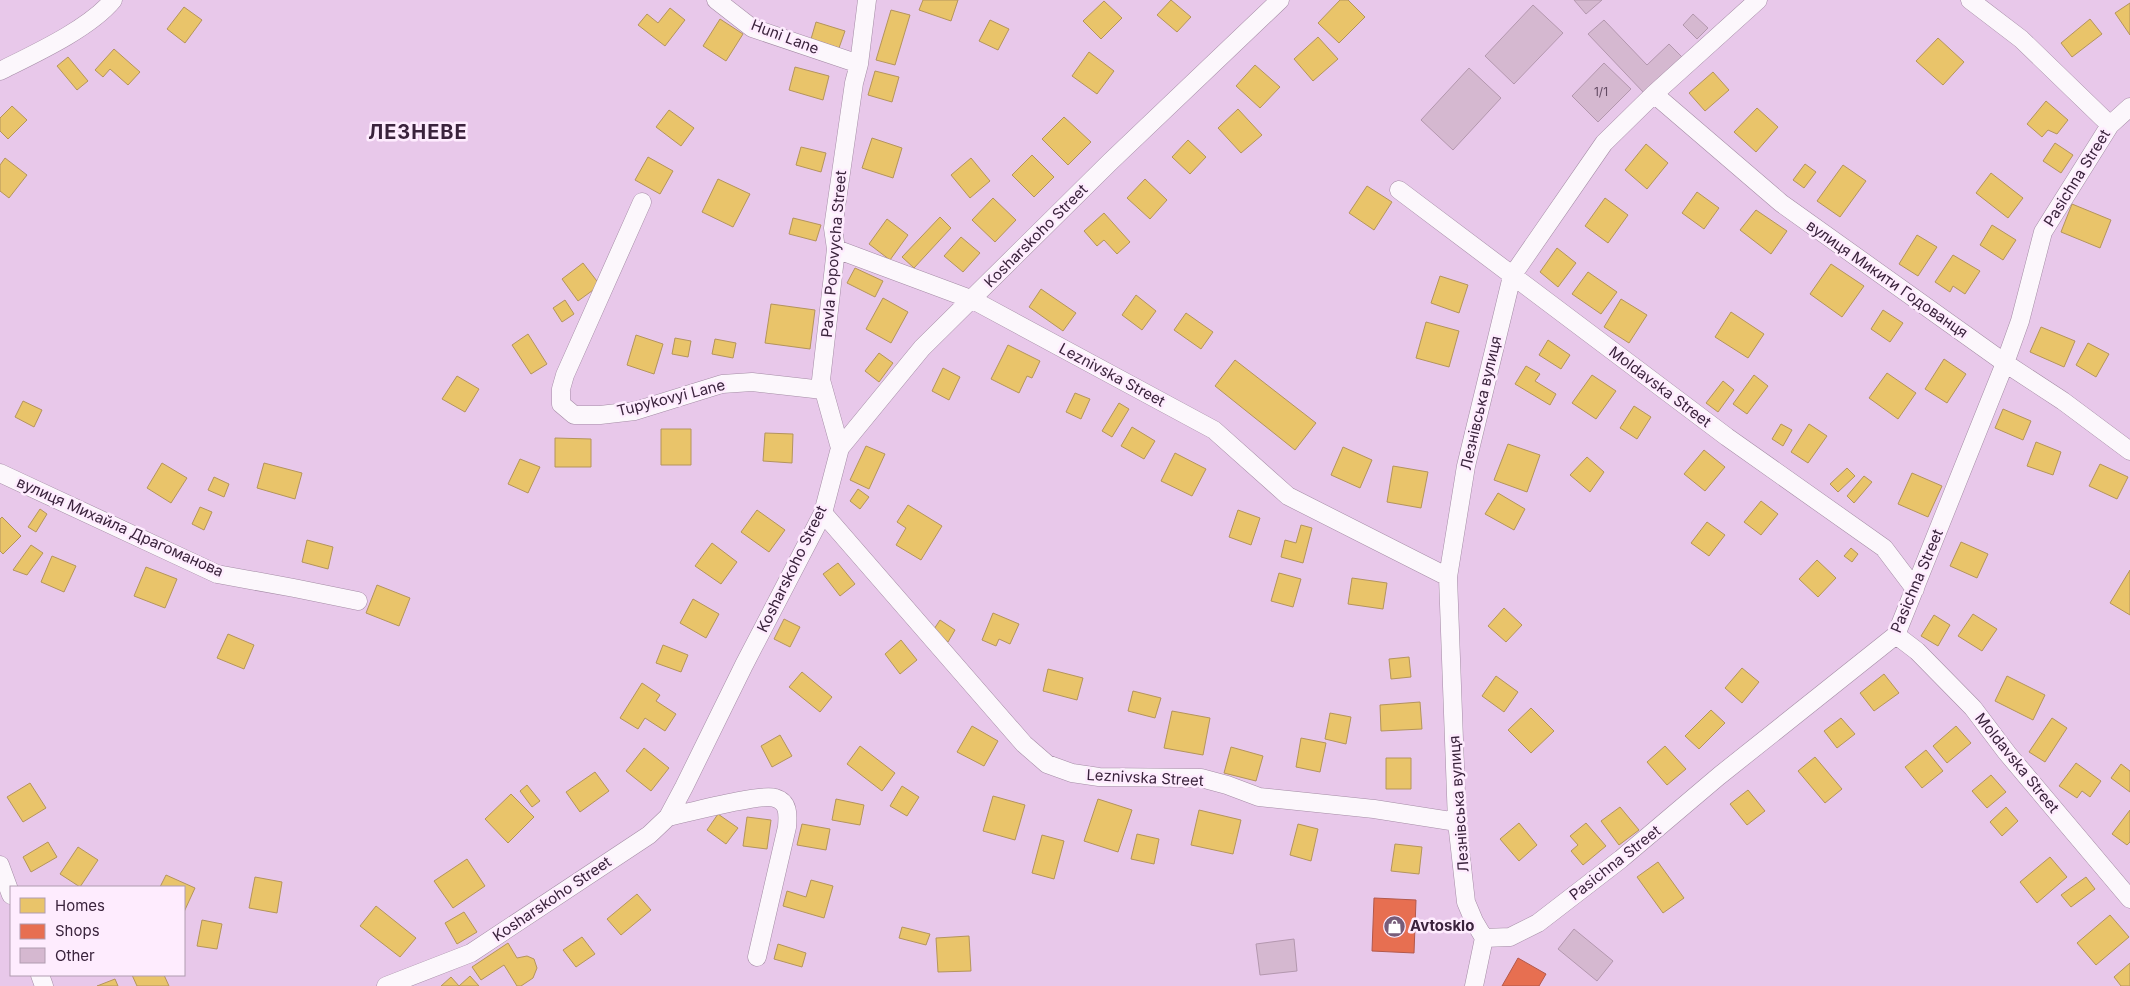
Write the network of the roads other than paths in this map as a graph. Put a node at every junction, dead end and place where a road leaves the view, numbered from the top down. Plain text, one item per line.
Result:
1 (113, 0) edge
2 (716, 0) edge
3 (867, 0) edge
4 (1280, 0) edge
5 (1758, 0) edge
6 (1970, 0) edge
7 (859, 64) junction
8 (0, 71) edge
9 (1654, 94) junction
10 (2130, 107) edge
11 (2110, 125) junction
12 (1399, 190) dead end
13 (642, 202) dead end
14 (836, 249) junction
15 (1512, 276) junction
16 (973, 300) junction
17 (2005, 363) junction
18 (823, 390) junction
19 (840, 448) junction
20 (2130, 451) edge
21 (0, 472) edge
22 (823, 513) junction
23 (1448, 577) junction
24 (1914, 589) junction
25 (358, 601) dead end
26 (1896, 635) junction
27 (668, 817) junction
28 (1457, 822) junction
29 (0, 865) edge
30 (10, 892) edge
31 (2130, 899) edge
32 (1484, 938) junction
33 (757, 957) dead end
34 (386, 986) edge
35 (1474, 986) edge

1 - 8 street
2 - 7 street, Huni Lane
3 - 7 street, Pavla Popovycha Street
4 - 16 street, Kosharskoho Street
5 - 9 street, Лезнівська вулиця
6 - 11 street
7 - 14 street, Pavla Popovycha Street
9 - 15 street, Лезнівська вулиця
9 - 17 street, вулиця Микити Годованця
10 - 11 street, Pasichna Street
11 - 17 street, Pasichna Street
12 - 15 street, Moldavska Street
13 - 18 street, Tupykovyi Lane
14 - 16 street, Leznivska Street
14 - 18 street, Pavla Popovycha Street
15 - 23 street, Лезнівська вулиця
15 - 24 street, Moldavska Street
16 - 19 street, Kosharskoho Street
16 - 23 street, Leznivska Street
17 - 20 street, вулиця Микити Годованця
17 - 24 street, Pasichna Street
18 - 19 street, Pavla Popovycha Street
19 - 22 street, Kosharskoho Street
21 - 25 street, вулиця Михайла Драгоманова
22 - 27 street, Kosharskoho Street
22 - 28 street, Leznivska Street
23 - 28 street, Лезнівська вулиця
24 - 26 street, Pasichna Street
26 - 31 street, Moldavska Street
26 - 32 street, Pasichna Street
27 - 33 street
27 - 34 street, Kosharskoho Street
28 - 32 street, Лезнівська вулиця
29 - 30 street
32 - 35 street

